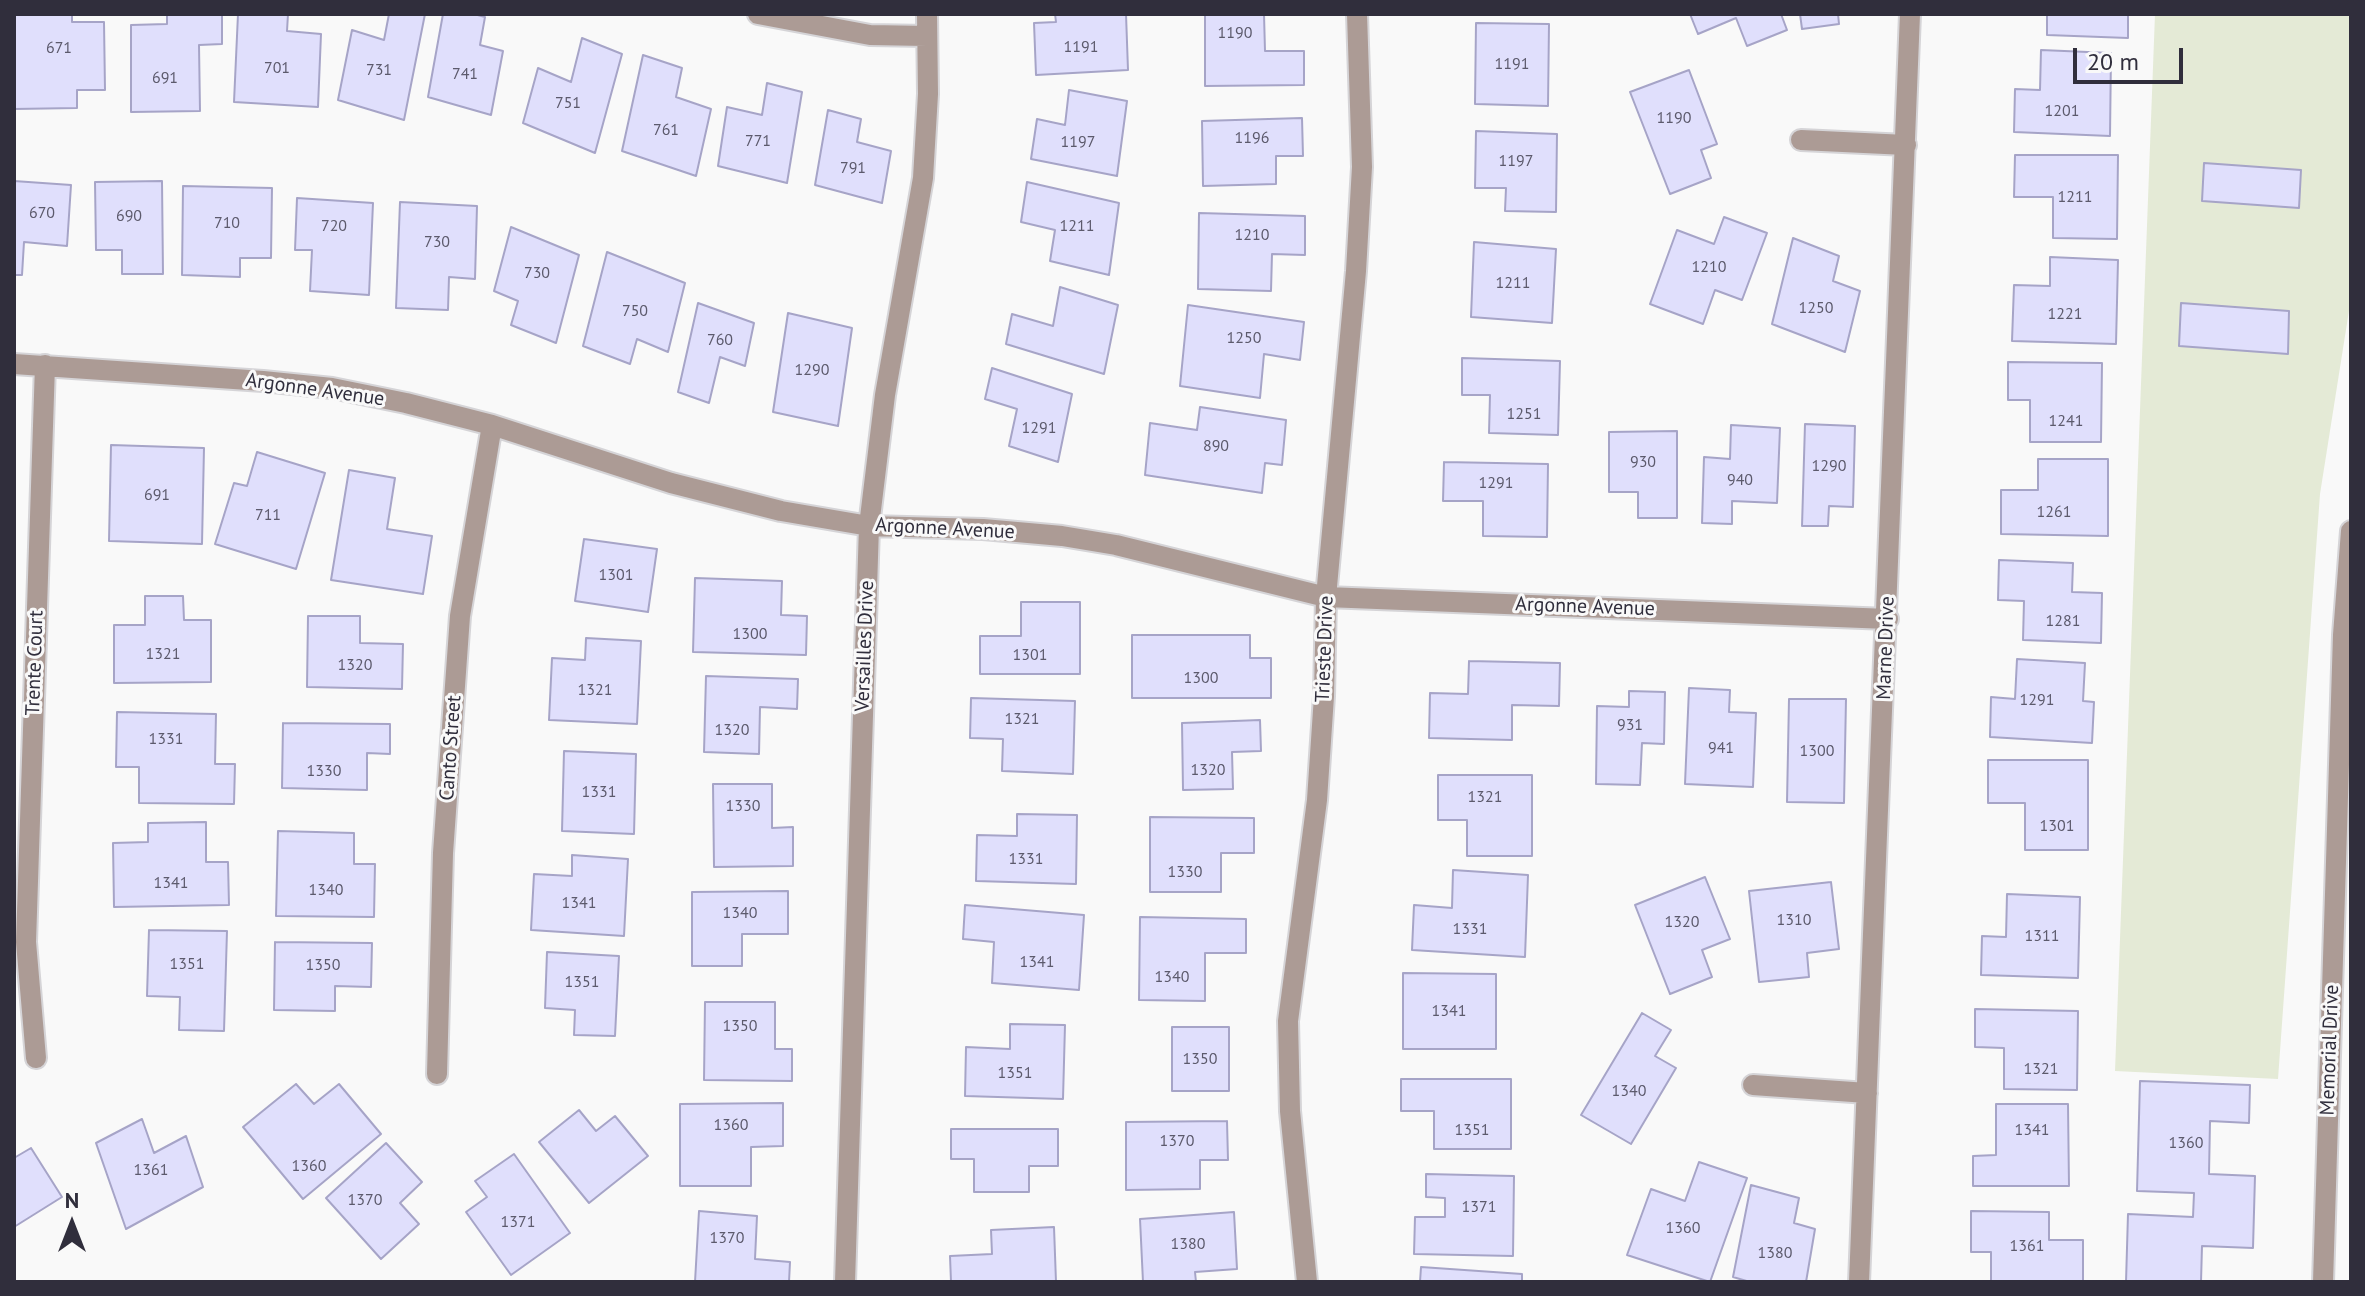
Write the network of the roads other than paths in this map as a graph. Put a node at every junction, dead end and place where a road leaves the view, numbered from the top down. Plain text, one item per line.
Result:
1 (758, 14) edge
2 (927, 14) edge
3 (1357, 14) edge
4 (1910, 14) edge
5 (927, 36) junction
6 (1801, 140) dead end
7 (1906, 145) junction
8 (14, 364) edge
9 (45, 365) junction
10 (492, 425) junction
11 (869, 526) junction
12 (2351, 531) edge
13 (1326, 597) junction
14 (1888, 619) junction
15 (36, 1058) dead end
16 (437, 1074) dead end
17 (1753, 1085) dead end
18 (1867, 1093) junction
19 (845, 1282) edge
20 (1307, 1282) edge
21 (1859, 1282) edge
22 (2323, 1282) edge

1 - 5 street
2 - 5 street, Versailles Drive
3 - 13 street, Trieste Drive
4 - 7 street, Marne Drive
5 - 11 street, Versailles Drive
6 - 7 street
7 - 14 street, Marne Drive
8 - 9 street, Argonne Avenue
9 - 10 street, Argonne Avenue
9 - 15 street, Trente Court
10 - 11 street, Argonne Avenue
10 - 16 street, Canto Street
11 - 13 street, Argonne Avenue
11 - 19 street, Versailles Drive
12 - 22 street, Memorial Drive
13 - 14 street, Argonne Avenue
13 - 20 street, Trieste Drive
14 - 18 street, Marne Drive
17 - 18 street
18 - 21 street, Marne Drive

